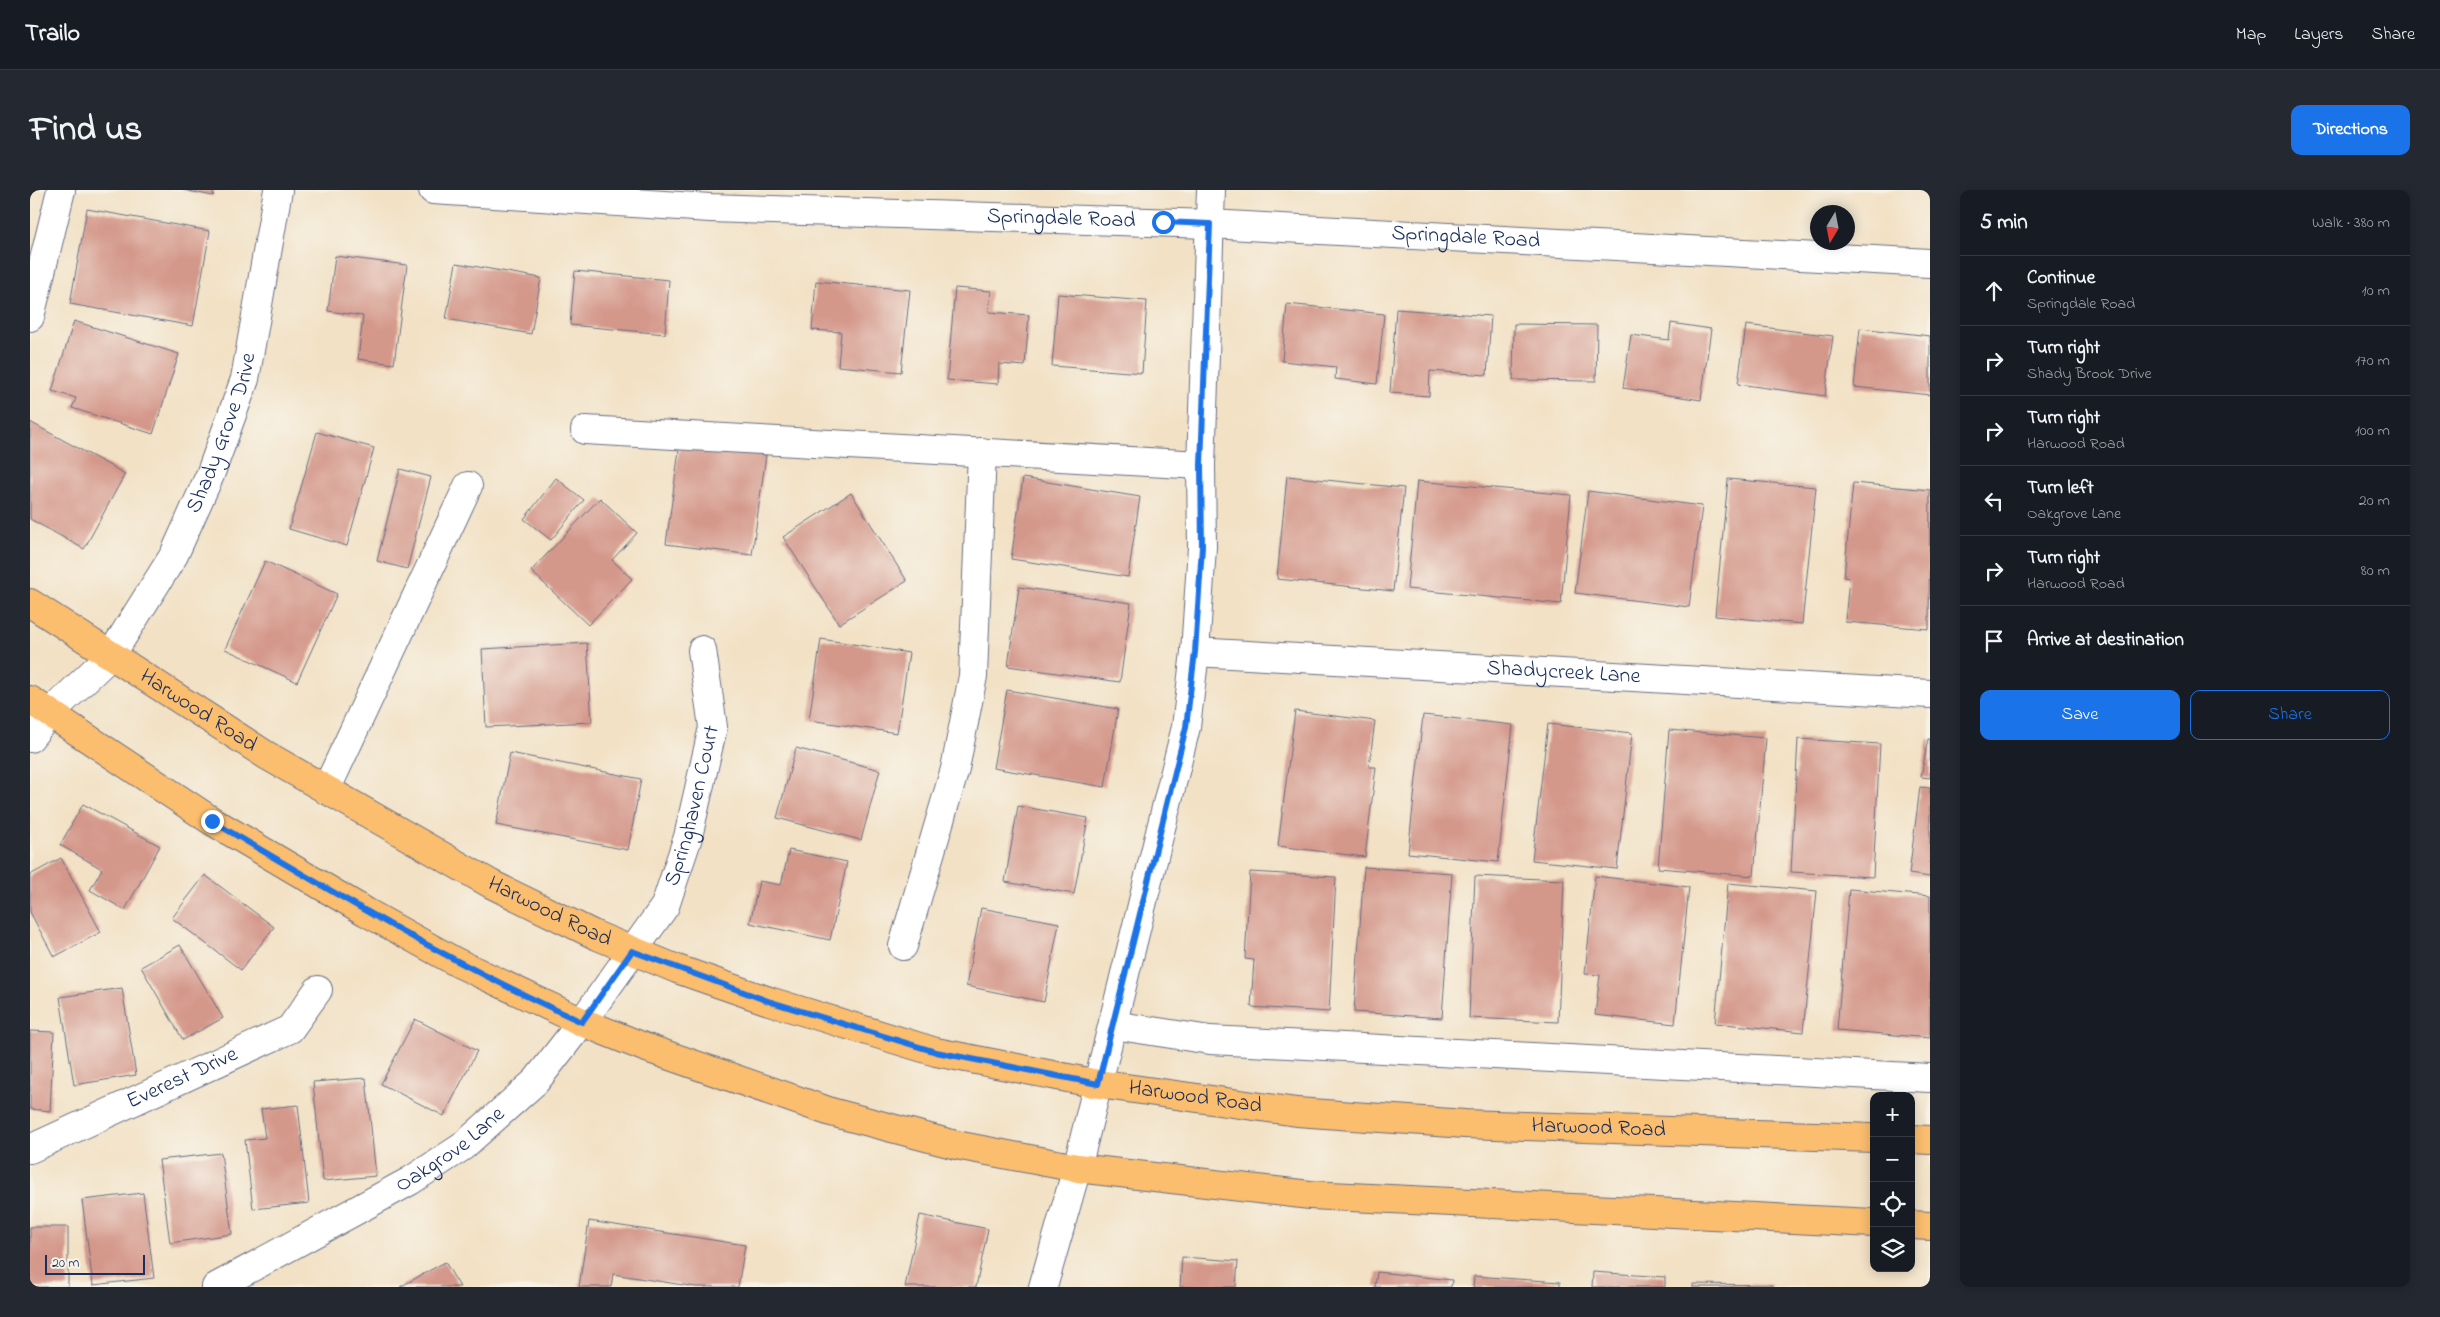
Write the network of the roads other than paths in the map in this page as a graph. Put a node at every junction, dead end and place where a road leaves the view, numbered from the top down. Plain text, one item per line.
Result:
1 (61, 190) edge
2 (278, 190) edge
3 (433, 190) edge
4 (1211, 190) edge
5 (1210, 224) junction
6 (1930, 263) edge
7 (30, 317) edge
8 (585, 430) dead end
9 (982, 452) junction
10 (1201, 465) junction
11 (468, 486) dead end
12 (30, 603) edge
13 (702, 650) dead end
14 (1195, 652) junction
15 (111, 654) junction
16 (1930, 694) edge
17 (40, 707) edge
18 (30, 738) edge
19 (326, 790) junction
20 (903, 946) dead end
21 (632, 951) junction
22 (318, 990) dead end
23 (582, 1022) junction
24 (1113, 1025) junction
25 (1930, 1078) edge
26 (1098, 1084) junction
27 (1870, 1138) edge
28 (1915, 1140) edge
29 (1930, 1140) edge
30 (30, 1149) edge
31 (1077, 1168) junction
32 (1870, 1223) edge
33 (1915, 1225) edge
34 (1930, 1226) edge
35 (216, 1287) edge
36 (1043, 1287) edge

1 - 7 street
2 - 15 street, Shady Grove Drive
3 - 5 street, Springdale Road
4 - 5 street
5 - 6 street, Springdale Road
5 - 10 street
8 - 9 street
9 - 10 street
9 - 20 street
10 - 14 street
11 - 19 street
12 - 15 main road, Harwood Road
13 - 21 street, Springhaven Court
14 - 16 street, Shadycreek Lane
14 - 24 street
15 - 17 street, Shady Grove Drive
15 - 19 main road, Harwood Road
17 - 18 street, Shady Grove Drive
17 - 23 main road
19 - 21 main road, Harwood Road
21 - 23 street, Oakgrove Lane
21 - 26 main road, Harwood Road
22 - 30 street, Everest Drive
23 - 31 main road
23 - 35 street, Oakgrove Lane
24 - 25 street
24 - 26 street
26 - 27 main road, Harwood Road
26 - 31 street
28 - 29 main road
31 - 32 main road
31 - 36 street
33 - 34 main road

